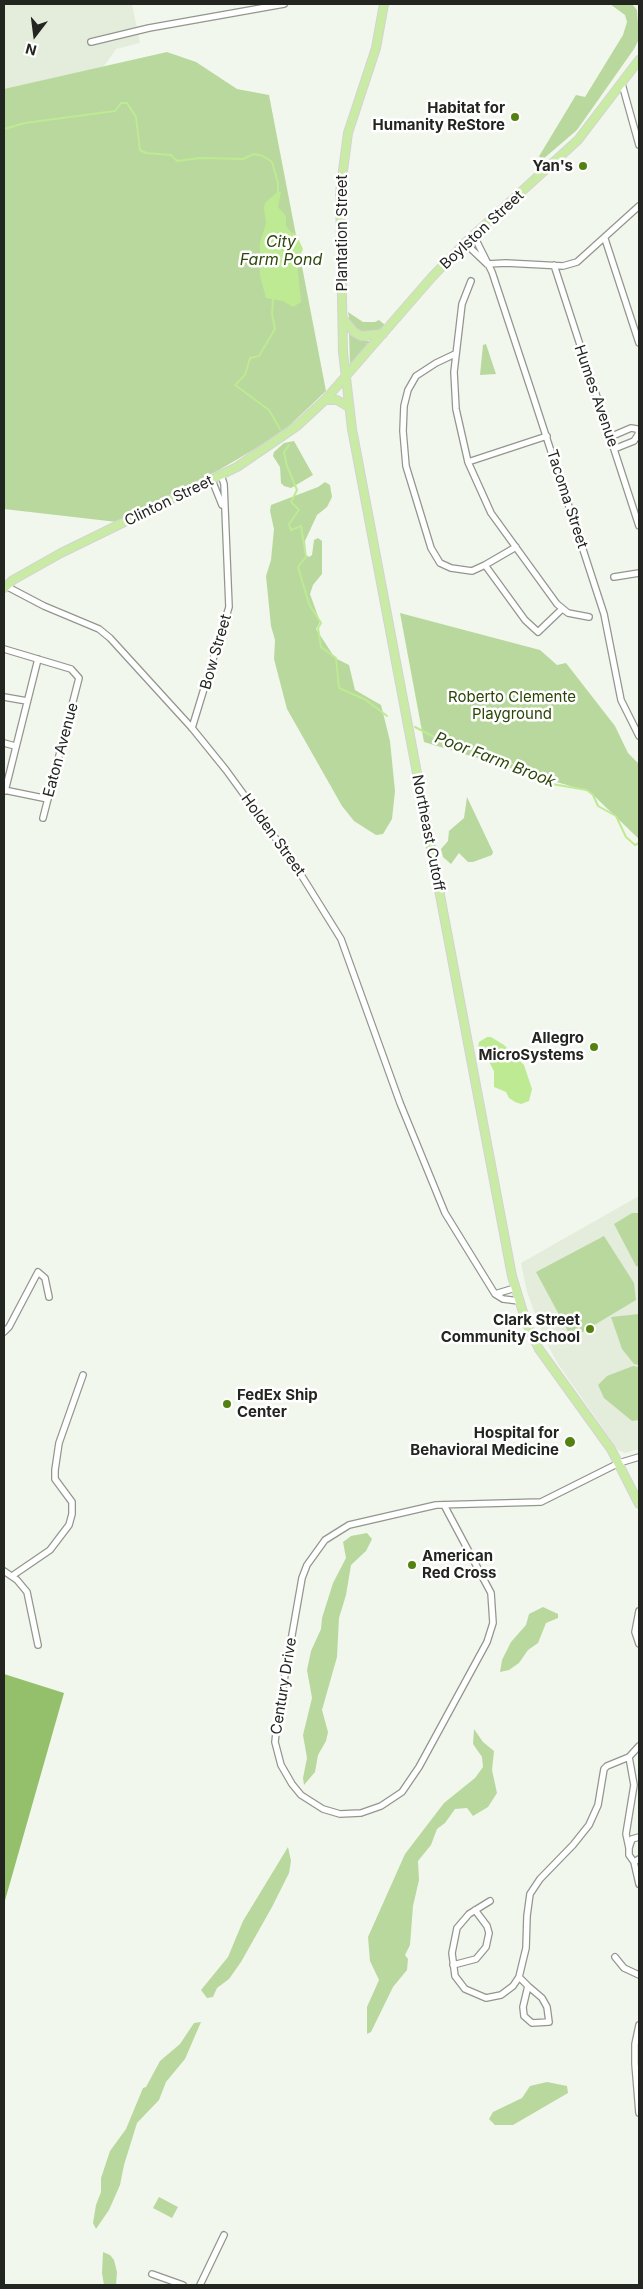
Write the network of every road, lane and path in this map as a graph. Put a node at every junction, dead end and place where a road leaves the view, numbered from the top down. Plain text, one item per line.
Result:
1 (284, 4) edge
2 (384, 4) edge
3 (91, 42) dead end
4 (639, 60) edge
5 (622, 84) junction
6 (638, 134) edge
7 (639, 146) edge
8 (639, 206) edge
9 (474, 236) junction
10 (605, 239) junction
11 (465, 243) junction
12 (487, 264) junction
13 (554, 265) junction
14 (471, 281) dead end
15 (344, 320) junction
16 (383, 334) junction
17 (639, 343) edge
18 (455, 354) junction
19 (345, 378) junction
20 (325, 400) junction
21 (348, 407) junction
22 (639, 433) edge
23 (547, 436) junction
24 (610, 437) junction
25 (614, 449) junction
26 (468, 462) junction
27 (220, 475) junction
28 (212, 480) junction
29 (224, 514) junction
30 (639, 526) edge
31 (516, 547) junction
32 (485, 565) junction
33 (639, 573) edge
34 (614, 577) dead end
35 (4, 586) edge
36 (562, 609) junction
37 (589, 616) dead end
38 (4, 650) edge
39 (38, 659) junction
40 (4, 696) edge
41 (27, 701) junction
42 (192, 728) junction
43 (639, 736) edge
44 (4, 743) edge
45 (15, 746) junction
46 (5, 790) edge
47 (48, 799) junction
48 (42, 818) dead end
49 (515, 1288) junction
50 (495, 1294) junction
51 (49, 1297) dead end
52 (519, 1301) junction
53 (4, 1332) edge
54 (83, 1376) dead end
55 (639, 1457) edge
56 (619, 1463) junction
57 (639, 1504) edge
58 (444, 1505) junction
59 (4, 1571) edge
60 (12, 1576) junction
61 (639, 1611) edge
62 (639, 1644) edge
63 (38, 1645) dead end
64 (639, 1746) edge
65 (629, 1757) junction
66 (639, 1837) edge
67 (629, 1848) junction
68 (637, 1861) edge
69 (639, 1884) edge
70 (490, 1901) dead end
71 (475, 1910) junction
72 (615, 1957) dead end
73 (454, 1965) junction
74 (639, 1975) edge
75 (519, 1977) junction
76 (528, 1986) junction
77 (639, 2025) edge
78 (639, 2113) edge
79 (224, 2235) dead end
80 (152, 2274) dead end
81 (183, 2285) edge
82 (200, 2285) edge

1 - 3 street
2 - 15 main road, Plantation Street
4 - 5 main road, Boylston Street
5 - 6 street
5 - 9 main road, Boylston Street
6 - 7 street
8 - 10 street
9 - 11 main road, Boylston Street
9 - 12 street, Tacoma Street
10 - 13 street
10 - 17 street
11 - 12 street, Tacoma Street
11 - 16 main road, Boylston Street
12 - 13 street
12 - 23 street, Tacoma Street
13 - 24 street, Humes Avenue
14 - 18 street
15 - 16 main road
15 - 19 main road, Plantation Street
16 - 19 main road, Boylston Street
18 - 26 street
18 - 32 street
19 - 20 main road, Boylston Street
19 - 21 main road, Northeast Cutoff
20 - 21 main road
20 - 27 main road, Clinton Street
21 - 49 main road, Northeast Cutoff
22 - 24 street
22 - 25 street
23 - 26 street
23 - 43 street, Tacoma Street
24 - 25 street, Humes Avenue
25 - 30 street, Humes Avenue
26 - 31 street
27 - 28 main road, Clinton Street
27 - 29 street, Bow Street
28 - 29 street, Bow Street
28 - 35 main road, Clinton Street
29 - 42 street, Bow Street
31 - 32 street
31 - 36 street
32 - 36 street
33 - 34 street
35 - 42 street, Holden Street
36 - 37 street
38 - 39 street
39 - 41 street
39 - 47 street, Eaton Avenue
40 - 41 street
41 - 45 street
42 - 50 street, Holden Street
44 - 45 street
45 - 46 street
46 - 47 street
47 - 48 street, Eaton Avenue
49 - 50 street
49 - 52 main road, Northeast Cutoff
50 - 52 street
51 - 53 street
52 - 56 main road, Northeast Cutoff
54 - 60 street
55 - 56 street, Century Drive
56 - 57 main road, Northeast Cutoff
56 - 58 street, Century Drive
58 - 58 street, Century Drive
59 - 60 street
60 - 63 street
61 - 62 street
64 - 65 street
65 - 67 street
65 - 75 street
66 - 67 street
67 - 68 street
68 - 69 street
70 - 71 street
71 - 73 street
71 - 73 street
72 - 74 street
73 - 75 street
75 - 76 street
76 - 76 street
77 - 78 street
79 - 82 street
80 - 81 street

